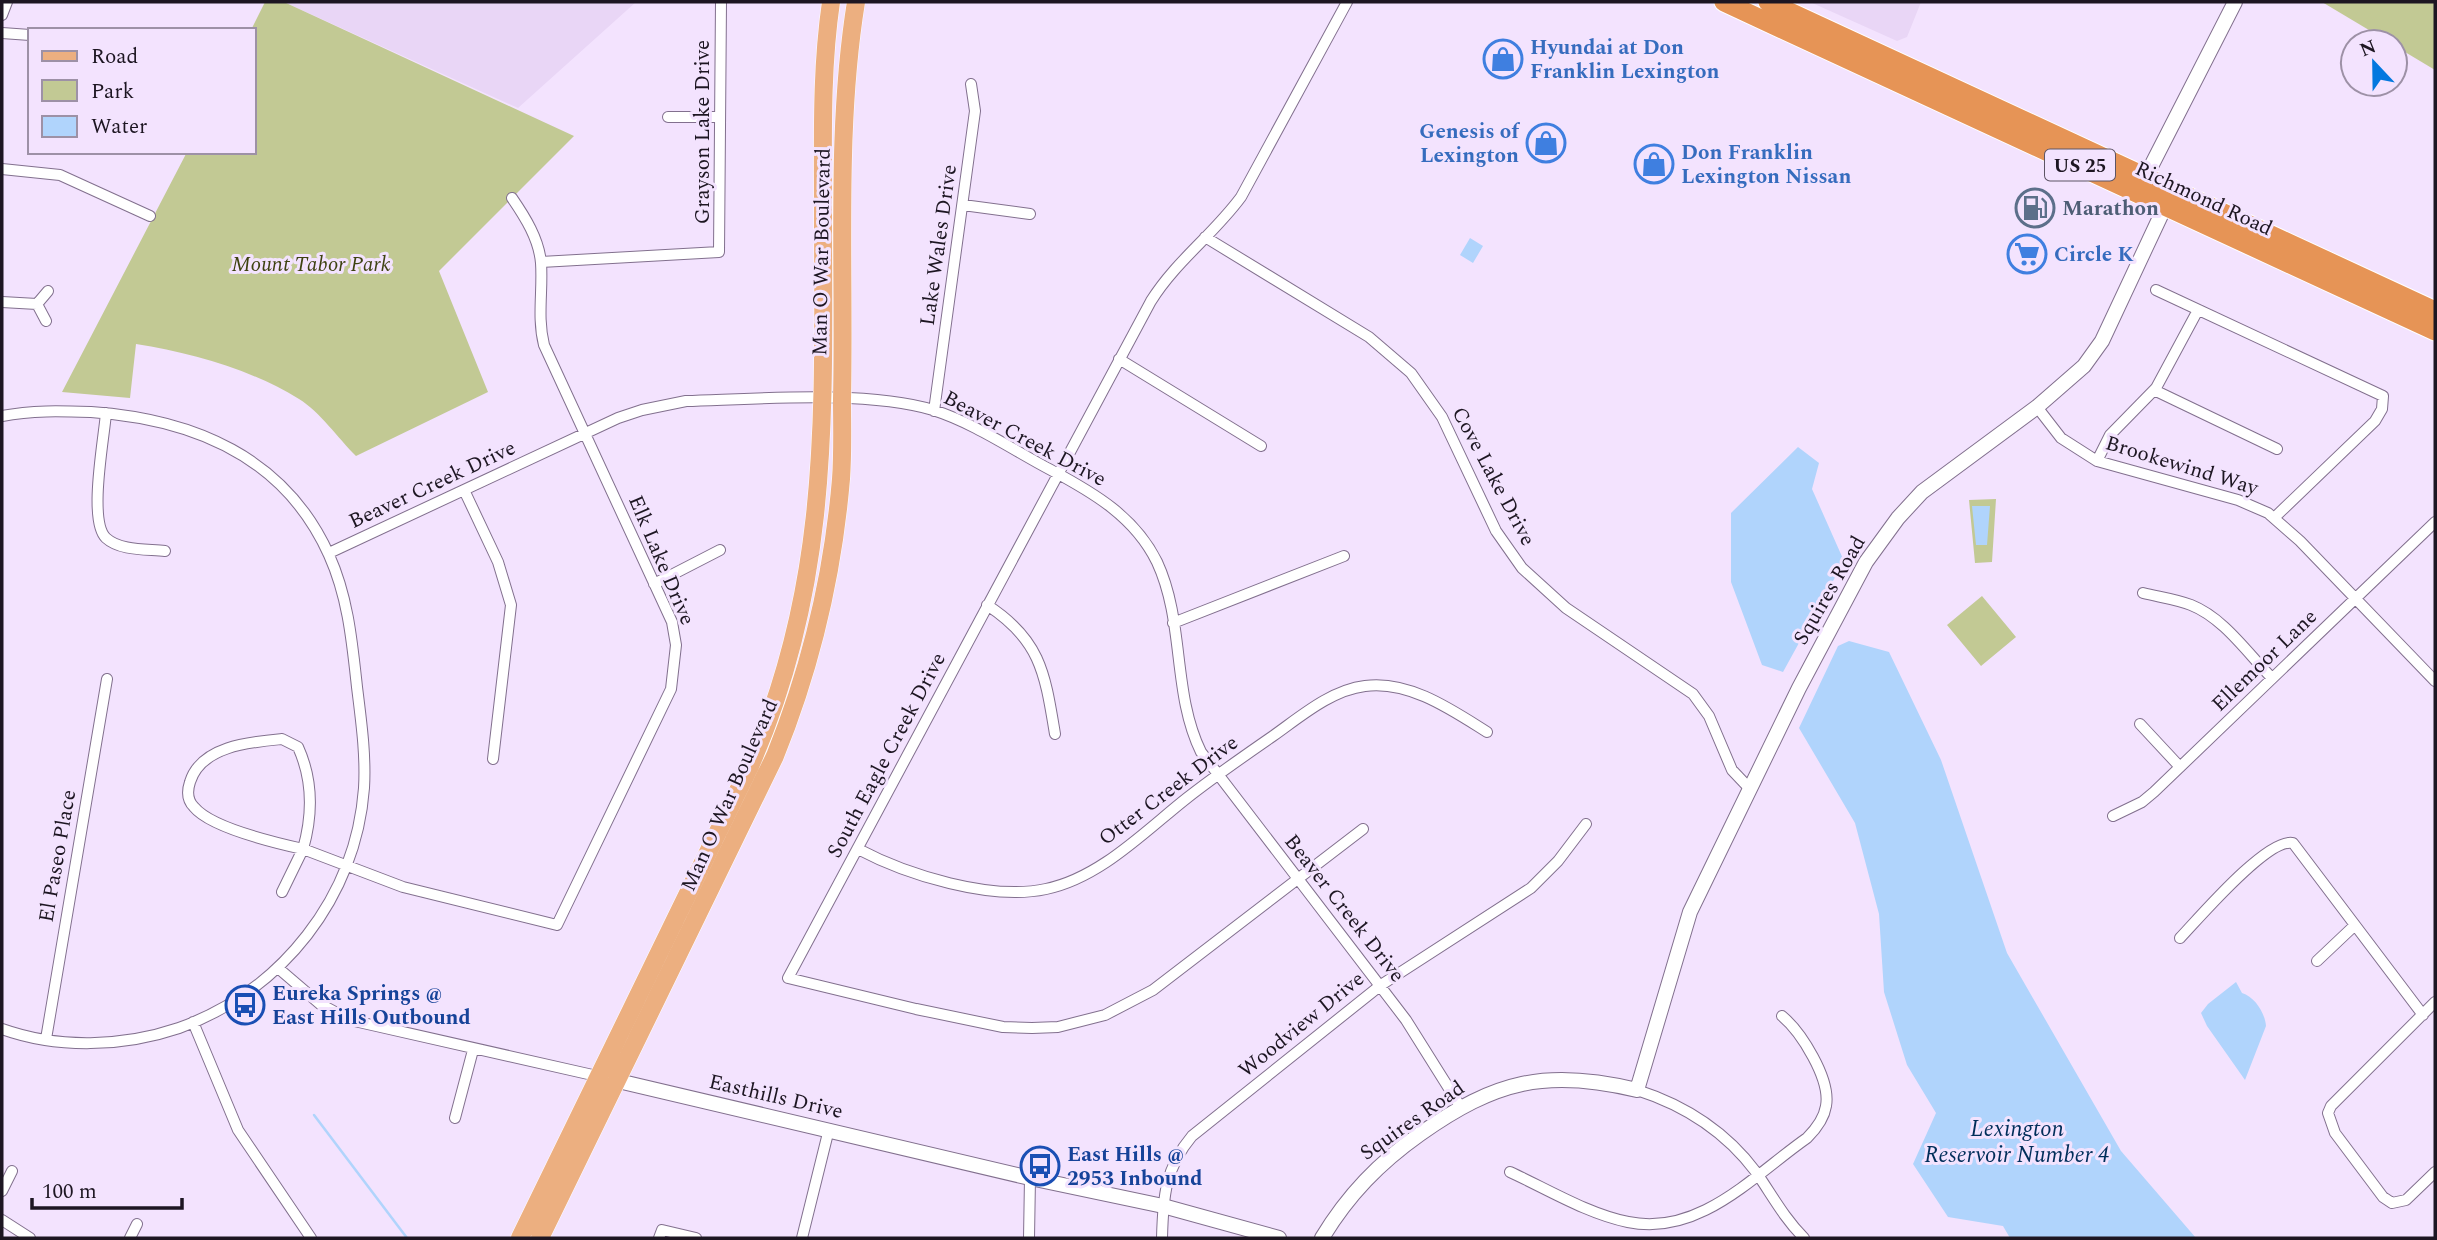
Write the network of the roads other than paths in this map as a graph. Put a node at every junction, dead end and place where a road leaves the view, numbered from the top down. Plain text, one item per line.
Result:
1 (7, 2) edge
2 (721, 2) edge
3 (831, 2) edge
4 (856, 2) edge
5 (1347, 2) edge
6 (1724, 2) edge
7 (1768, 2) edge
8 (2235, 2) edge
9 (2, 15) edge
10 (2, 33) edge
11 (28, 35) edge
12 (971, 84) dead end
13 (668, 117) dead end
14 (720, 117) junction
15 (2, 169) edge
16 (2142, 184) junction
17 (2169, 197) junction
18 (512, 198) dead end
19 (963, 205) junction
20 (1030, 214) dead end
21 (150, 216) dead end
22 (1205, 237) junction
23 (541, 262) junction
24 (48, 290) dead end
25 (2156, 290) dead end
26 (2, 302) edge
27 (37, 304) junction
28 (2198, 310) junction
29 (2435, 312) edge
30 (46, 321) dead end
31 (2435, 331) edge
32 (1119, 359) junction
33 (2154, 390) junction
34 (822, 399) junction
35 (842, 400) junction
36 (2037, 407) junction
37 (934, 411) junction
38 (106, 413) junction
39 (2, 416) edge
40 (585, 434) junction
41 (1261, 446) dead end
42 (2277, 449) dead end
43 (2097, 461) junction
44 (1057, 473) junction
45 (464, 490) junction
46 (2274, 518) junction
47 (2435, 522) edge
48 (720, 550) dead end
49 (165, 551) dead end
50 (329, 553) junction
51 (1345, 556) dead end
52 (654, 584) junction
53 (2143, 593) dead end
54 (2355, 598) junction
55 (988, 605) junction
56 (1173, 623) junction
57 (2272, 678) junction
58 (107, 679) dead end
59 (2435, 681) edge
60 (2140, 724) dead end
61 (1487, 732) dead end
62 (1055, 734) dead end
63 (493, 760) dead end
64 (2180, 767) junction
65 (1217, 774) junction
66 (1750, 789) junction
67 (2113, 816) dead end
68 (1586, 824) dead end
69 (1363, 829) dead end
70 (303, 849) junction
71 (858, 849) junction
72 (347, 866) junction
73 (1299, 879) junction
74 (282, 892) dead end
75 (2354, 926) junction
76 (2180, 938) dead end
77 (2317, 961) dead end
78 (278, 968) junction
79 (1381, 985) junction
80 (2435, 1002) edge
81 (2423, 1015) junction
82 (1782, 1016) dead end
83 (193, 1023) junction
84 (2, 1029) edge
85 (46, 1039) junction
86 (473, 1050) junction
87 (597, 1076) junction
88 (619, 1082) junction
89 (1637, 1090) junction
90 (1460, 1106) junction
91 (455, 1118) dead end
92 (829, 1129) junction
93 (12, 1171) dead end
94 (1510, 1172) dead end
95 (2435, 1172) edge
96 (1757, 1174) junction
97 (1030, 1178) junction
98 (2, 1191) edge
99 (1163, 1206) junction
100 (2, 1220) edge
101 (137, 1224) dead end
102 (30, 1238) edge
103 (130, 1238) edge
104 (312, 1238) edge
105 (520, 1238) edge
106 (540, 1238) edge
107 (659, 1238) edge
108 (696, 1238) edge
109 (802, 1238) edge
110 (1029, 1238) edge
111 (1163, 1238) edge
112 (1279, 1238) edge
113 (1322, 1238) edge
114 (1804, 1238) edge

1 - 9 street
2 - 14 street, Grayson Lake Drive
3 - 34 main road, Man O War Boulevard
4 - 35 main road, Man O War Boulevard
5 - 22 street, South Eagle Creek Drive
6 - 16 highway, Richmond Road / US 25
7 - 16 highway, Richmond Road / US 25
8 - 16 street
10 - 11 street
12 - 19 street, Lake Wales Drive
13 - 14 street
14 - 23 street, Grayson Lake Drive
15 - 21 street
16 - 17 highway, Richmond Road / US 25
17 - 29 highway, Richmond Road / US 25
17 - 31 highway, Richmond Road / US 25
17 - 36 street, Squires Road
18 - 23 street, Elk Lake Drive
19 - 20 street
19 - 37 street, Lake Wales Drive
22 - 32 street, South Eagle Creek Drive
22 - 66 street, Cove Lake Drive
23 - 40 street, Elk Lake Drive
24 - 27 street
25 - 28 street
26 - 27 street
27 - 30 street
28 - 33 street
28 - 46 street
32 - 41 street
32 - 44 street, South Eagle Creek Drive
33 - 42 street
33 - 43 street
34 - 35 street, Beaver Creek Drive
34 - 40 street, Beaver Creek Drive
34 - 87 main road, Man O War Boulevard
35 - 37 street, Beaver Creek Drive
35 - 88 main road, Man O War Boulevard
36 - 43 street, Brookewind Way
36 - 66 street, Squires Road
37 - 44 street, Beaver Creek Drive
38 - 39 street
38 - 49 street
38 - 50 street
40 - 45 street, Beaver Creek Drive
40 - 52 street, Elk Lake Drive
43 - 46 street, Brookewind Way
44 - 55 street, South Eagle Creek Drive
44 - 56 street, Beaver Creek Drive
45 - 50 street, Beaver Creek Drive
45 - 63 street
46 - 54 street, Brookewind Way
47 - 54 street, Ellemoor Lane
48 - 52 street
50 - 72 street
51 - 56 street
52 - 72 street, Elk Lake Drive
53 - 57 street
54 - 57 street, Ellemoor Lane
54 - 59 street, Brookewind Way
55 - 62 street
55 - 71 street, South Eagle Creek Drive
56 - 65 street, Beaver Creek Drive
57 - 64 street, Ellemoor Lane
58 - 85 street, El Paseo Place
60 - 64 street
61 - 65 street, Otter Creek Drive
64 - 67 street, Ellemoor Lane
65 - 71 street, Otter Creek Drive
65 - 73 street, Beaver Creek Drive
66 - 89 street, Squires Road
68 - 79 street, Woodview Drive
69 - 73 street, South Eagle Creek Drive
70 - 70 street
70 - 72 street
70 - 74 street
71 - 73 street, South Eagle Creek Drive
72 - 78 street
73 - 79 street, Beaver Creek Drive
75 - 76 street
75 - 77 street
75 - 81 street
78 - 83 street
78 - 86 street, Easthills Drive
79 - 90 street, Beaver Creek Drive
79 - 99 street, Woodview Drive
80 - 81 street
81 - 95 street
82 - 96 street
83 - 85 street
83 - 104 street
84 - 85 street
86 - 87 street, Easthills Drive
86 - 91 street
87 - 88 street, Easthills Drive
87 - 105 main road, Man O War Boulevard
88 - 92 street, Easthills Drive
88 - 106 main road, Man O War Boulevard
89 - 90 street, Squires Road
89 - 96 street, Squires Road
90 - 113 street, Squires Road
92 - 97 street, Easthills Drive
92 - 109 street
93 - 98 street
94 - 96 street
96 - 114 street, Squires Road
97 - 99 street, Easthills Drive
97 - 110 street
99 - 111 street, Woodview Drive
99 - 112 street, Easthills Drive
100 - 102 street
101 - 103 street
107 - 108 street

